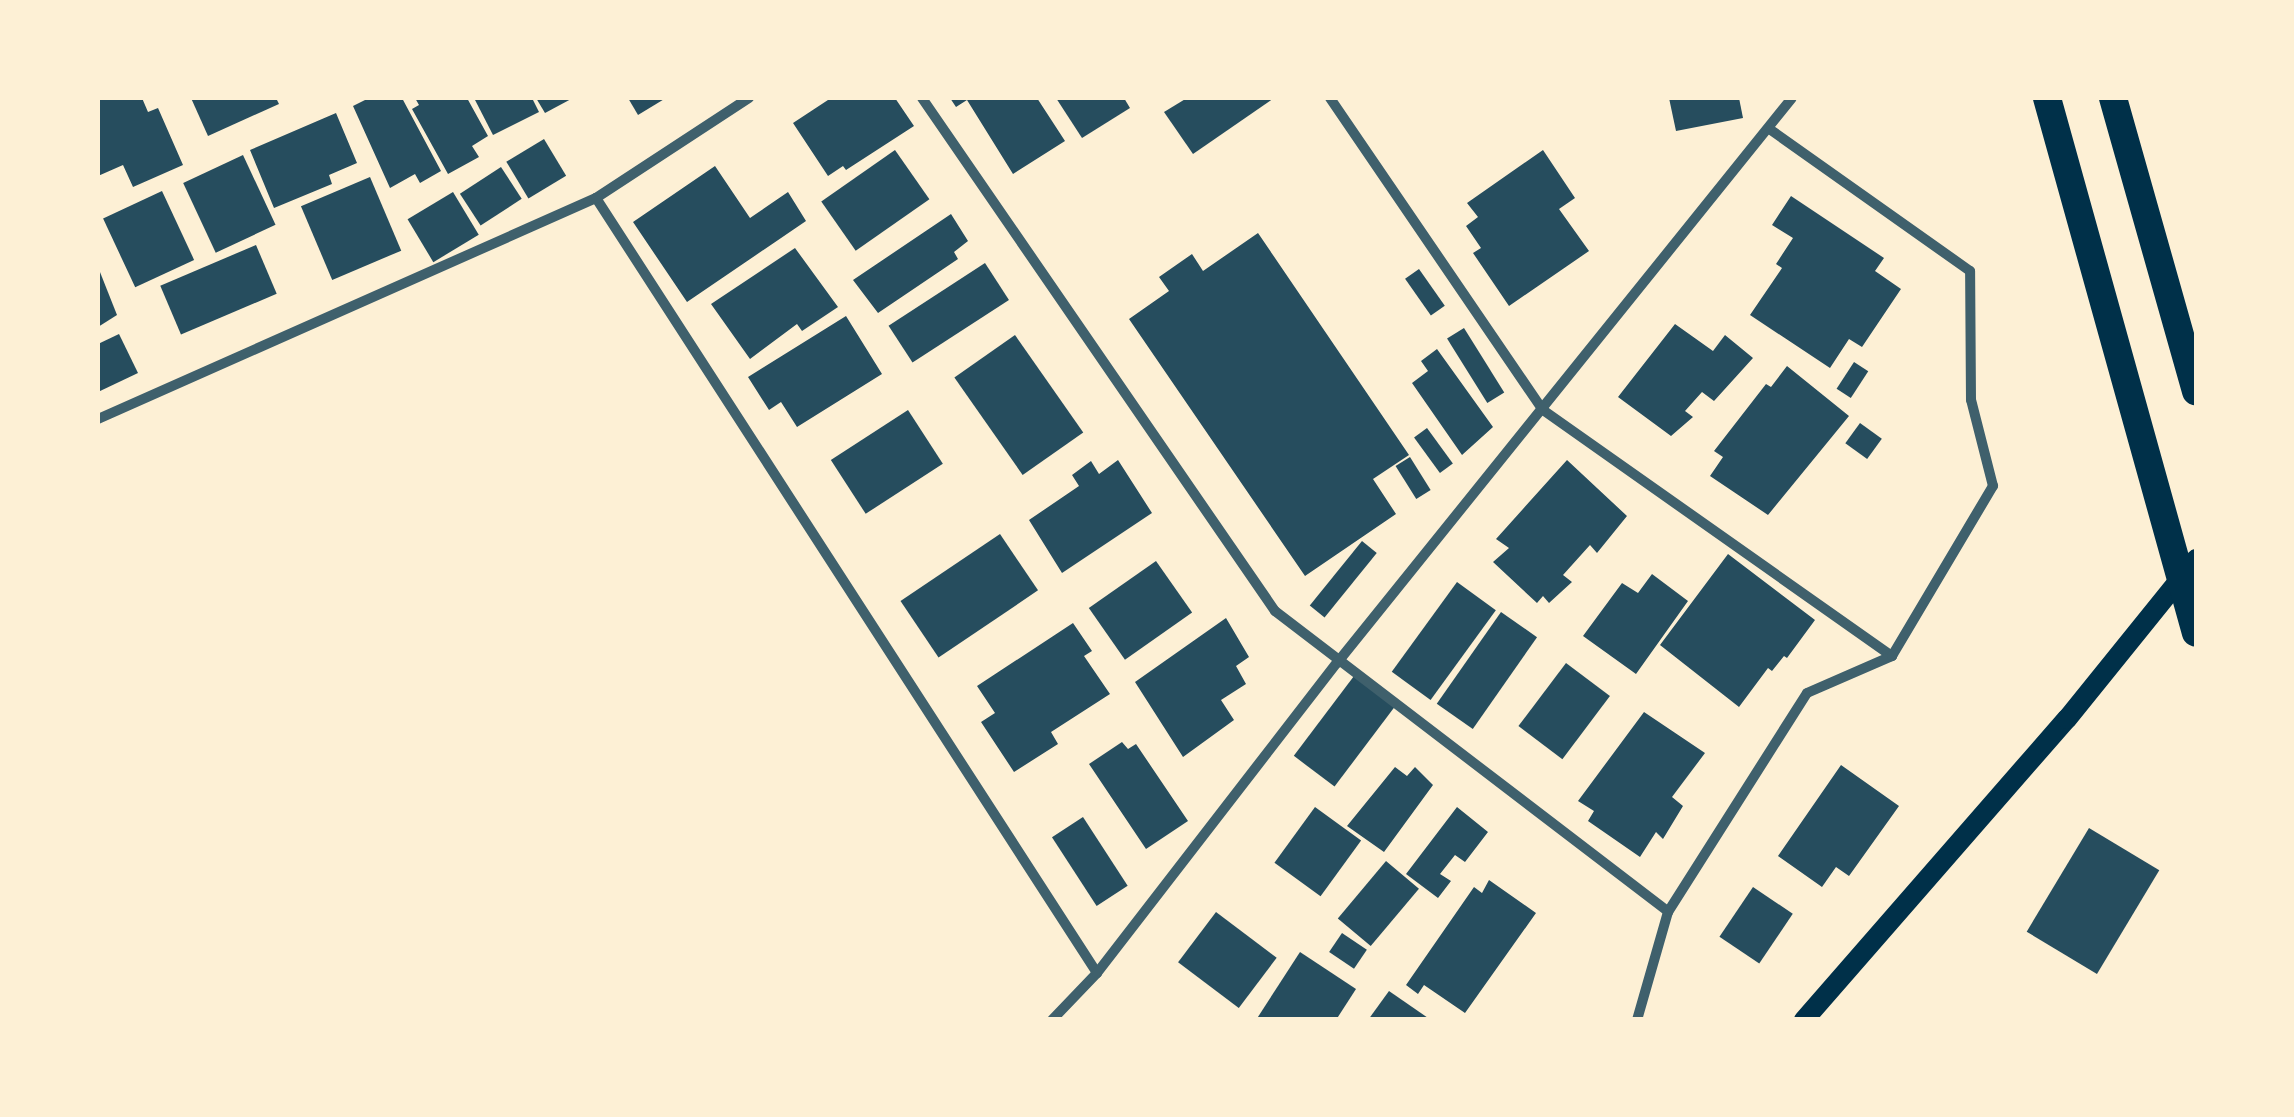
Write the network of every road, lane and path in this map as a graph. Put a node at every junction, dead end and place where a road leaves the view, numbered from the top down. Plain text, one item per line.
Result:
1 (748, 98) edge
2 (922, 98) edge
3 (1330, 98) edge
4 (1792, 98) edge
5 (2047, 98) edge
6 (2113, 98) edge
7 (1771, 130) junction
8 (596, 198) junction
9 (2196, 390) edge
10 (1544, 410) junction
11 (98, 419) edge
12 (2189, 568) edge
13 (2196, 633) edge
14 (1892, 656) junction
15 (1337, 663) junction
16 (1668, 912) junction
17 (1097, 972) junction
18 (1052, 1020) edge
19 (1637, 1020) edge
20 (1804, 1020) edge

1 - 8 street
2 - 15 street
3 - 10 street
4 - 7 street
5 - 12 highway
6 - 9 highway
7 - 10 street
7 - 14 street
8 - 11 street
8 - 17 street
10 - 14 street
10 - 15 street
12 - 13 highway
12 - 20 main road
14 - 16 street
15 - 16 street
15 - 17 street
16 - 19 street
17 - 18 street

